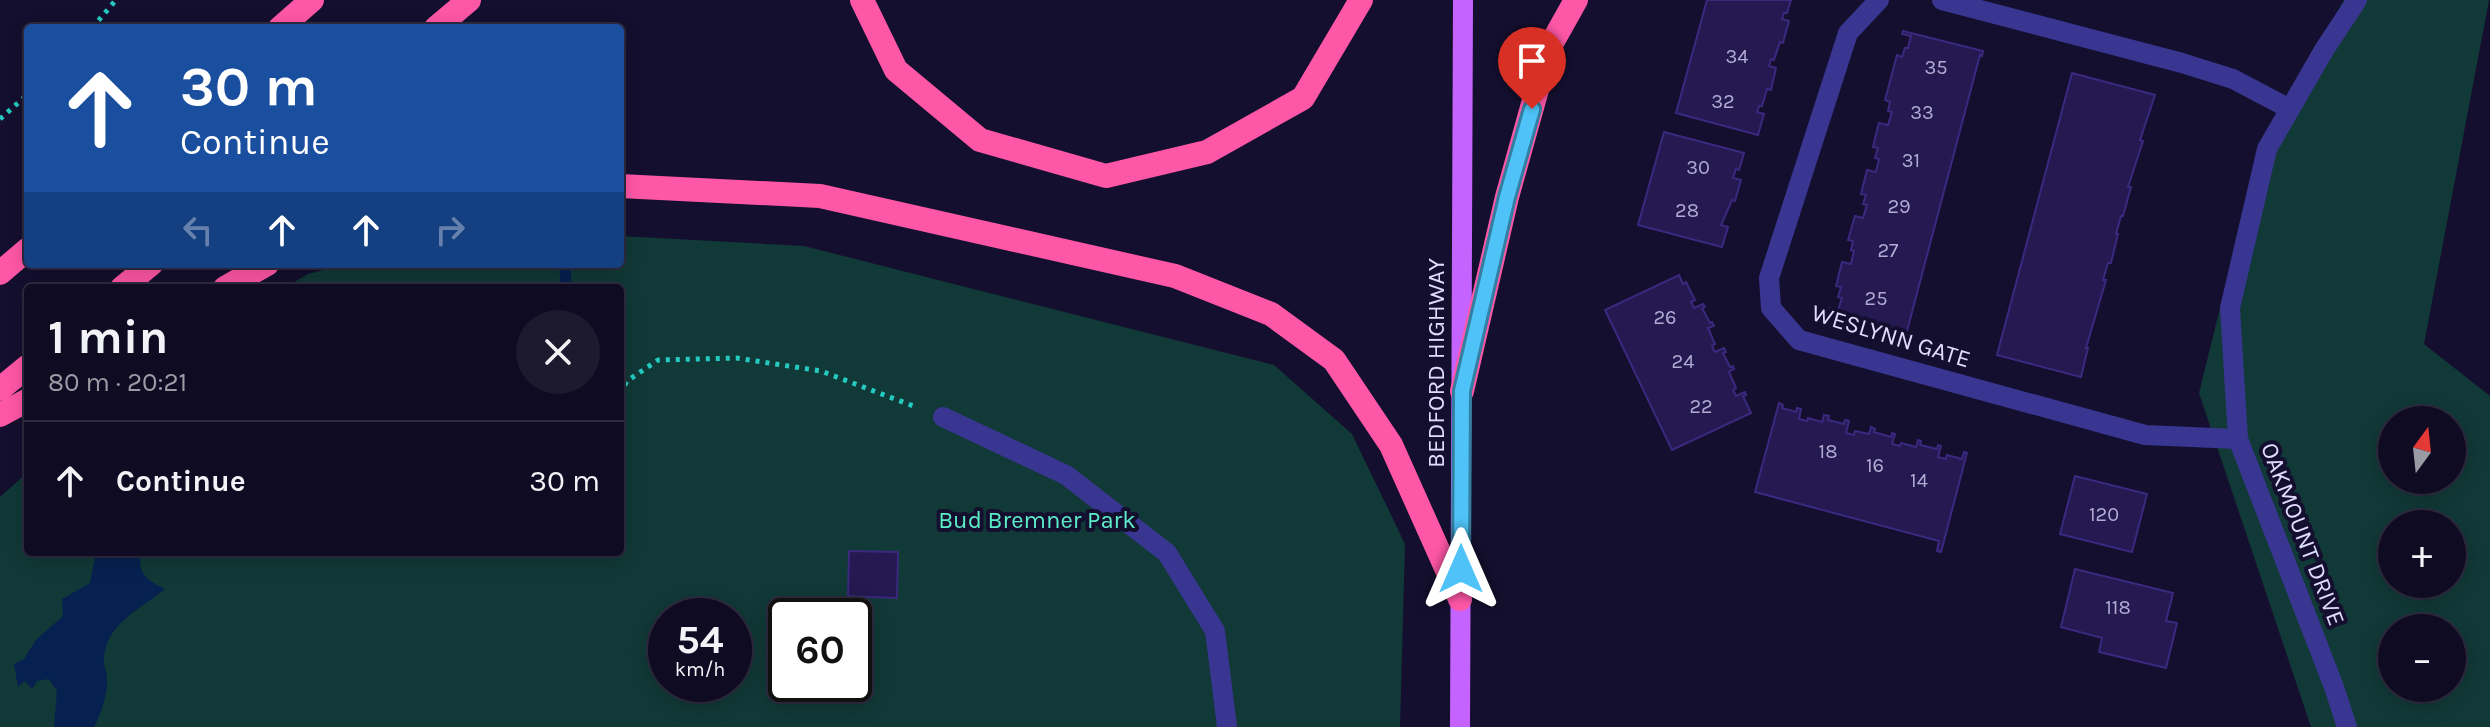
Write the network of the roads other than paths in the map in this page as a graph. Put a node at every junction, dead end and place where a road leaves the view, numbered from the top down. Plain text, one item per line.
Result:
1 (312, 0) edge
2 (469, 0) edge
3 (862, 0) edge
4 (1361, 0) edge
5 (1463, 0) edge
6 (1576, 0) edge
7 (1879, 0) edge
8 (1942, 0) edge
9 (2357, 0) edge
10 (285, 24) edge
11 (441, 24) edge
12 (2290, 109) junction
13 (624, 186) edge
14 (24, 252) edge
15 (146, 268) edge
16 (260, 268) edge
17 (0, 273) edge
18 (127, 284) edge
19 (232, 284) edge
20 (24, 369) edge
21 (0, 389) edge
22 (1462, 391) junction
23 (24, 402) edge
24 (0, 415) edge
25 (943, 417) road end
26 (2238, 439) junction
27 (1460, 599) junction
28 (1227, 727) edge
29 (1460, 727) edge
30 (2347, 727) edge

1 - 10 highway
2 - 11 highway
3 - 4 highway
5 - 22 main road, BEDFORD HIGHWAY
6 - 22 highway
7 - 26 street, WESLYNN GATE
8 - 12 street
9 - 12 street, OAKMOUNT DRIVE
12 - 26 street, OAKMOUNT DRIVE
13 - 27 highway
14 - 17 highway
15 - 18 highway
16 - 19 highway
20 - 21 highway
22 - 27 main road, BEDFORD HIGHWAY
23 - 24 highway
25 - 28 street
26 - 30 street, OAKMOUNT DRIVE
27 - 29 main road, BEDFORD HIGHWAY

